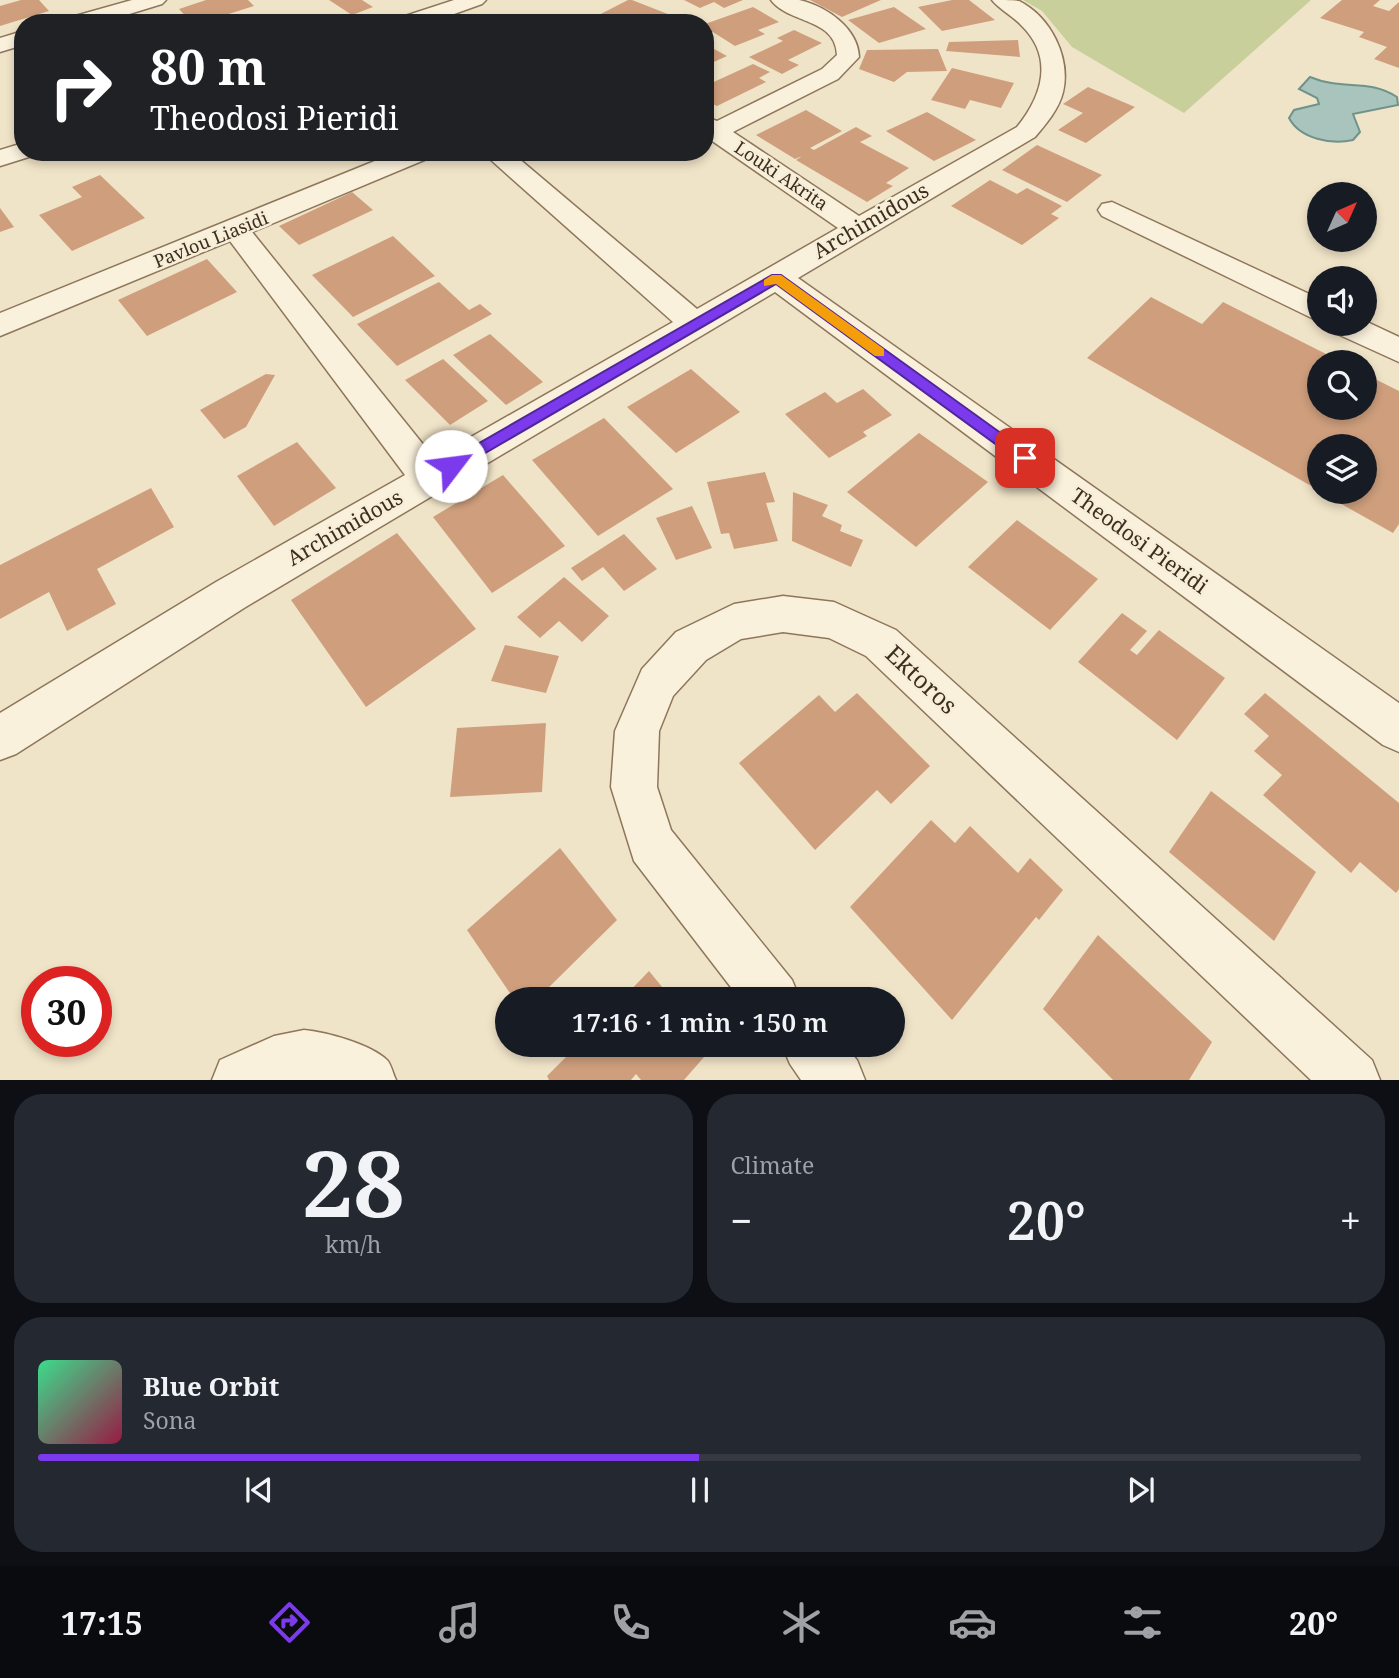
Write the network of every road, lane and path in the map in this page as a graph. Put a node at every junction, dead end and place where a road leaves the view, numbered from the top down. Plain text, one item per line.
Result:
1 (155, 0) edge
2 (475, 0) edge
3 (782, 0) edge
4 (1003, 0) edge
5 (107, 14) edge
6 (434, 14) edge
7 (714, 125) edge
8 (714, 130) edge
9 (399, 161) edge
10 (505, 161) edge
11 (1112, 210) dead end
12 (856, 228) junction
13 (236, 230) junction
14 (776, 278) junction
15 (1307, 306) edge
16 (0, 325) edge
17 (696, 325) junction
18 (1368, 336) edge
19 (1399, 351) edge
20 (429, 479) junction
21 (1399, 730) edge
22 (0, 738) edge
23 (764, 987) edge
24 (818, 1057) edge
25 (240, 1080) edge
26 (368, 1080) edge
27 (836, 1080) edge
28 (1352, 1080) edge

1 - 5 street
2 - 6 street
3 - 7 street
4 - 12 street, Archimidous
8 - 12 street, Louki Akrita
9 - 13 street, Pavlou Liasidi
10 - 17 street
11 - 15 street
12 - 14 street, Archimidous
13 - 16 street, Pavlou Liasidi
13 - 20 street
14 - 17 street, Archimidous
14 - 21 street, Theodosi Pieridi
17 - 20 street, Archimidous
18 - 19 street
20 - 22 street, Archimidous
23 - 28 street, Ektoros
24 - 27 street
25 - 26 street

